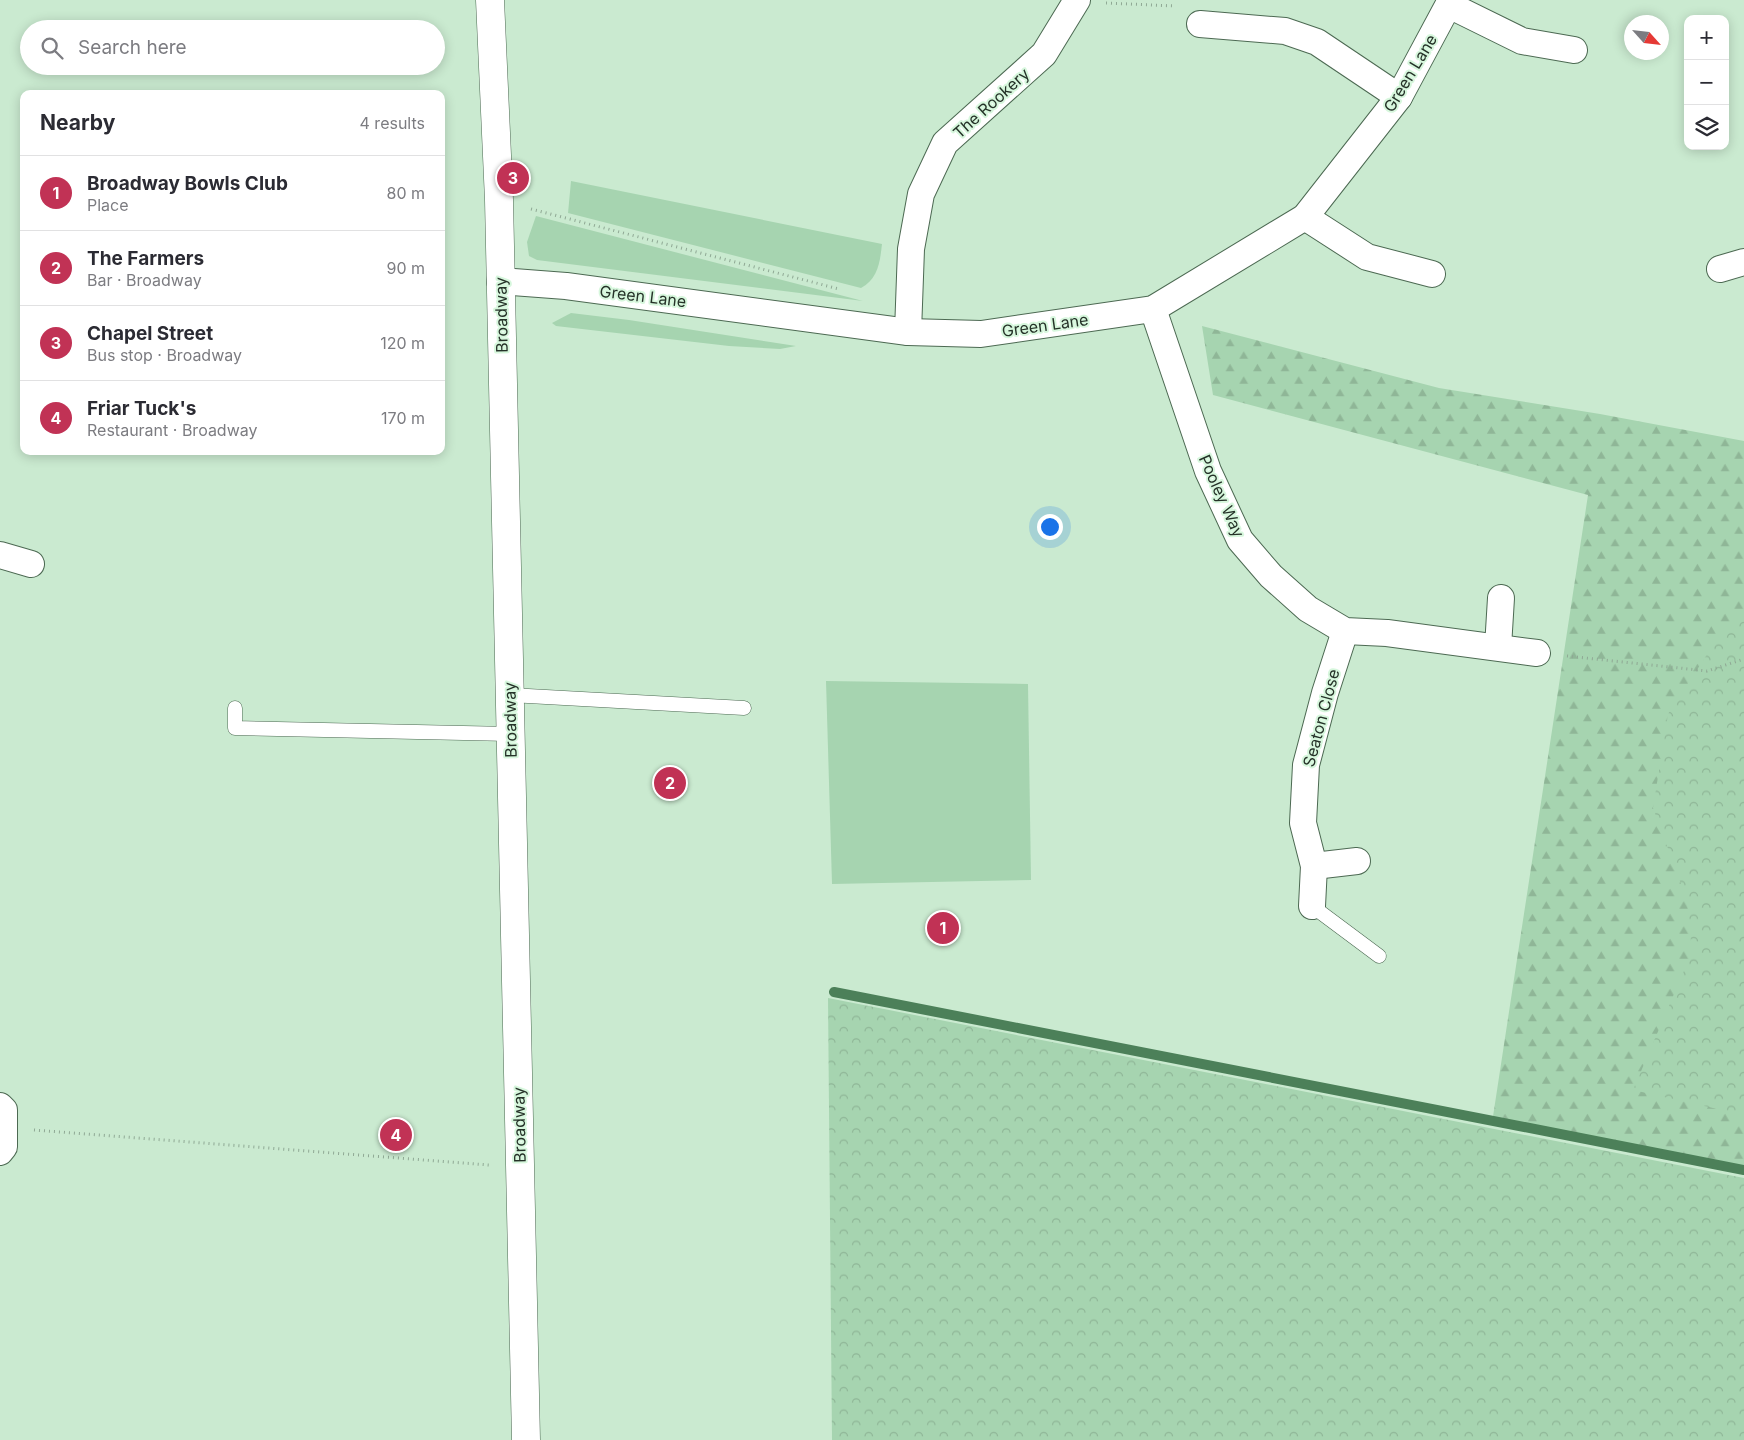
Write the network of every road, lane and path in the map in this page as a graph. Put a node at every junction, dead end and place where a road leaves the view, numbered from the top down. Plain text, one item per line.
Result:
1 (490, 0) edge
2 (1450, 3) edge
3 (1077, 4) edge
4 (1200, 24) joint
5 (1574, 50) dead end
6 (1399, 97) junction
7 (499, 200) junction
8 (1305, 216) junction
9 (1432, 274) dead end
10 (500, 281) junction
11 (842, 290) dead end
12 (1153, 309) junction
13 (908, 332) junction
14 (0, 555) edge
15 (31, 564) dead end
16 (1501, 598) dead end
17 (1346, 631) junction
18 (1498, 647) junction
19 (1537, 653) joint
20 (1744, 659) edge
21 (510, 695) junction
22 (235, 708) dead end
23 (744, 708) dead end
24 (510, 734) junction
25 (1358, 861) dead end
26 (1314, 866) junction
27 (1312, 906) joint
28 (1379, 956) dead end
29 (1, 1129) edge
30 (520, 1168) junction
31 (526, 1440) edge

1 - 7 main road, Broadway
2 - 5 street
2 - 6 street, Green Lane
3 - 4 path
3 - 13 street, The Rookery
4 - 6 street
6 - 8 street, Green Lane
7 - 10 main road, Broadway
7 - 11 path
8 - 9 street
8 - 12 street, Green Lane
10 - 13 street, Green Lane
10 - 21 main road, Broadway
12 - 13 street, Green Lane
12 - 17 street, Pooley Way
14 - 15 street
16 - 18 street
17 - 18 street, Pooley Way
17 - 26 street, Seaton Close
18 - 19 street, Pooley Way
19 - 20 path
21 - 23 lane
21 - 24 main road, Broadway
22 - 24 lane
24 - 30 main road, Broadway
25 - 26 street
26 - 27 street, Seaton Close
27 - 28 lane
29 - 30 path
30 - 31 main road, Broadway

